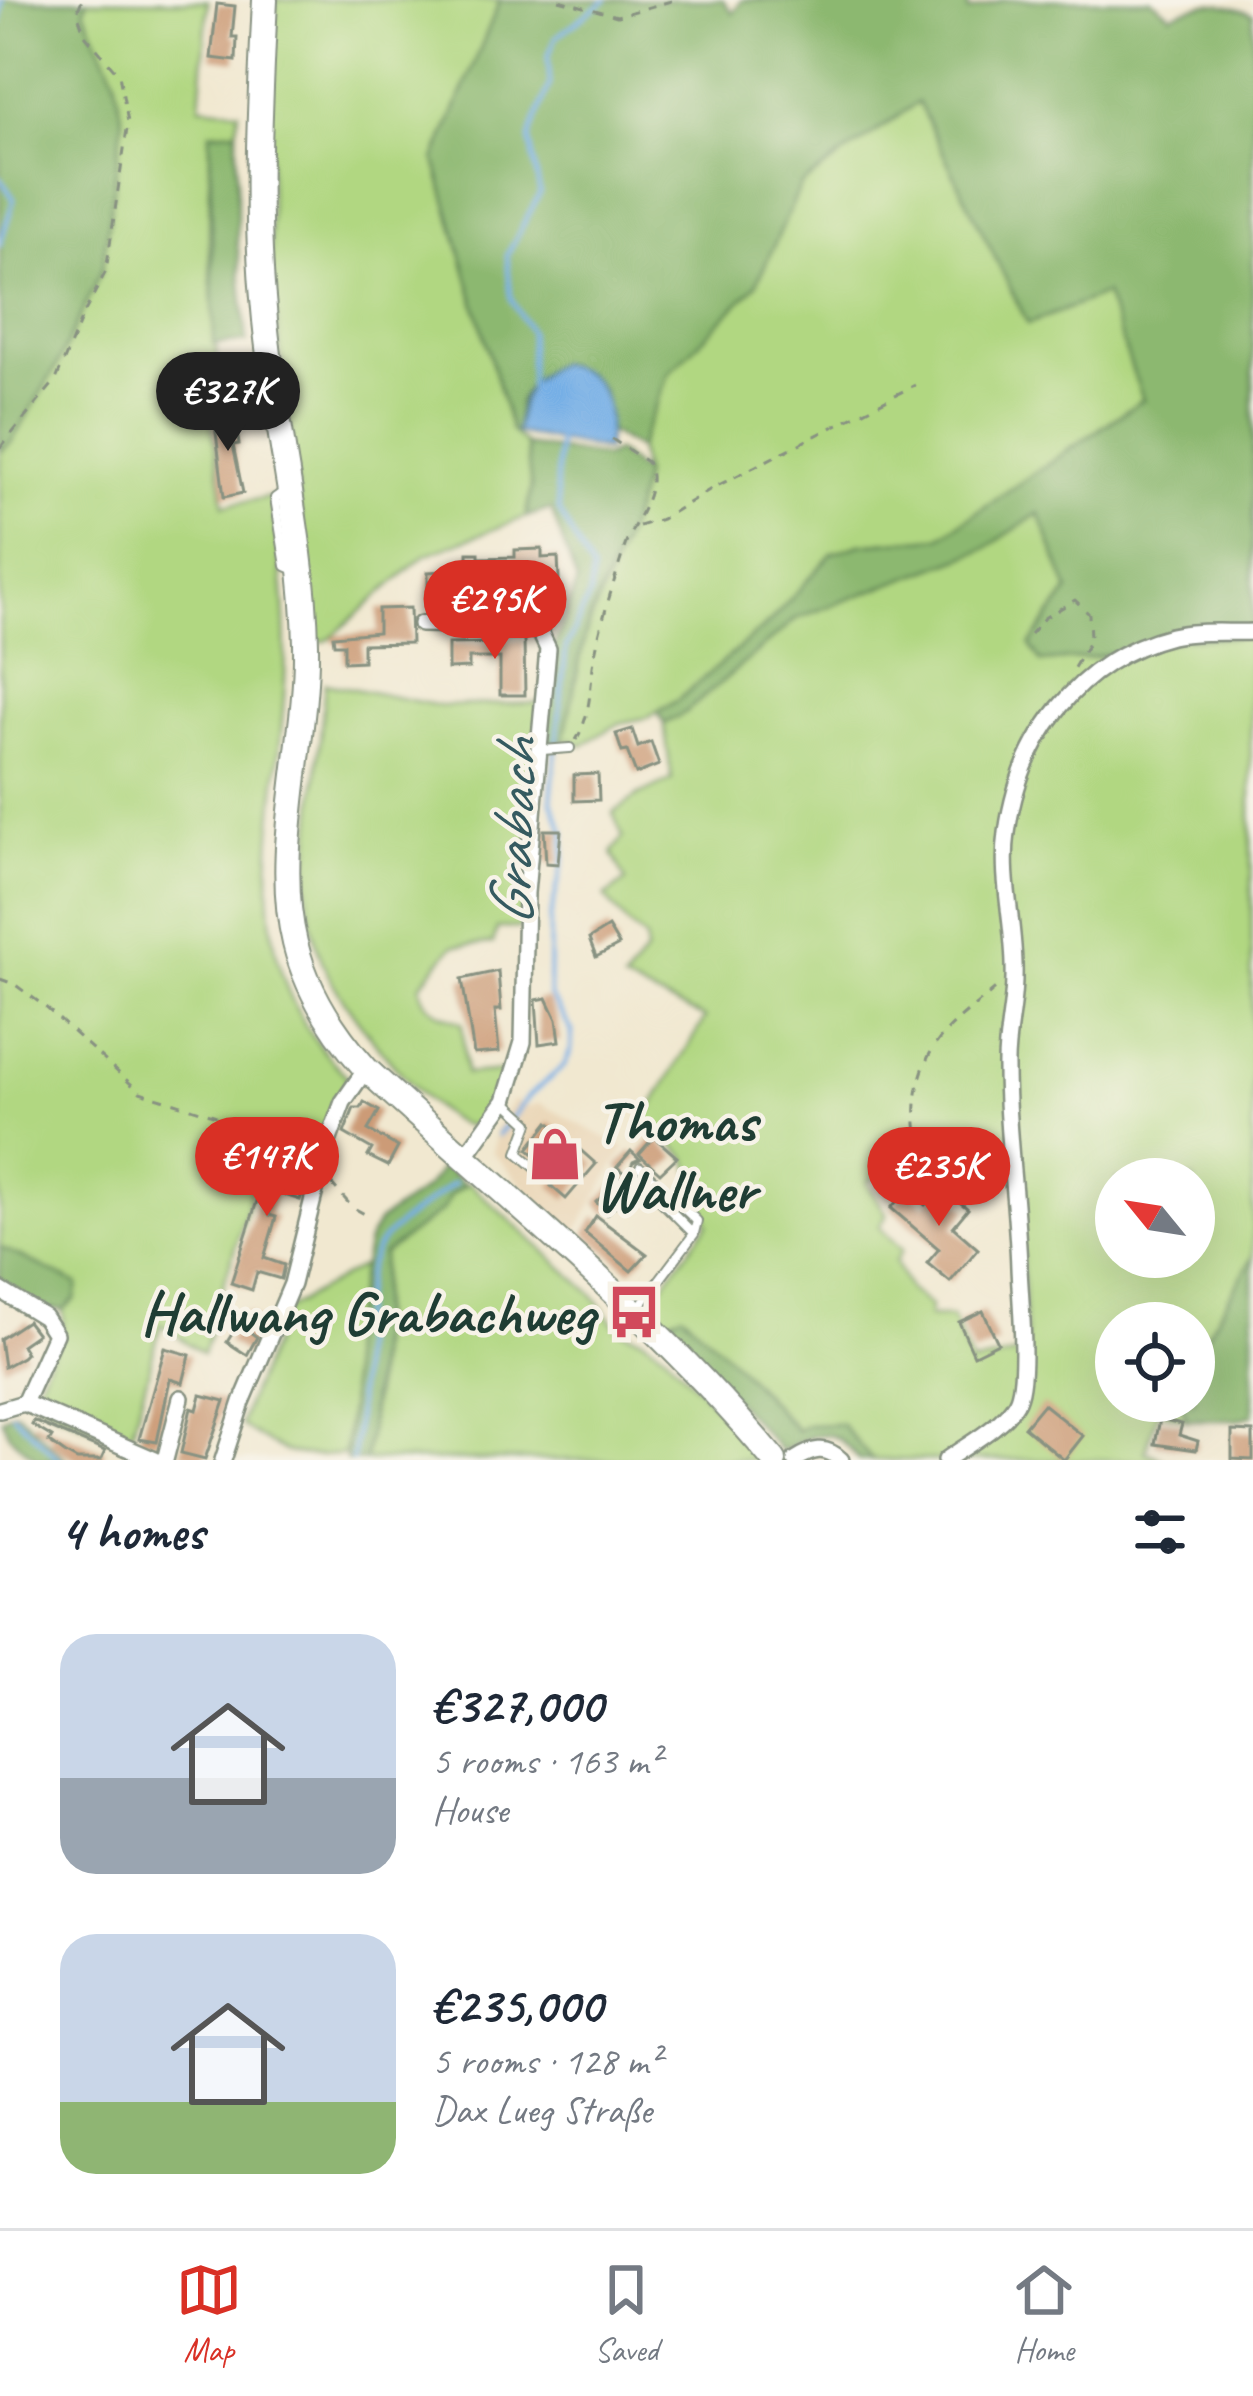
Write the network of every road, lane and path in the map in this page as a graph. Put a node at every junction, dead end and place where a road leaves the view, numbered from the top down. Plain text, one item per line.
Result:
1 (82, 0) edge
2 (265, 0) edge
3 (559, 0) edge
4 (675, 0) edge
5 (915, 385) dead end
6 (613, 440) dead end
7 (0, 448) edge
8 (637, 526) junction
9 (422, 624) dead end
10 (1253, 632) edge
11 (1030, 634) dead end
12 (1066, 699) junction
13 (566, 748) joint
14 (546, 749) junction
15 (1014, 971) junction
16 (0, 979) edge
17 (365, 1069) junction
18 (508, 1104) junction
19 (326, 1150) junction
20 (464, 1158) junction
21 (321, 1168) junction
22 (637, 1171) dead end
23 (544, 1175) dead end
24 (932, 1182) dead end
25 (370, 1217) dead end
26 (0, 1289) edge
27 (634, 1312) junction
28 (181, 1398) dead end
29 (12, 1406) edge
30 (155, 1460) edge
31 (165, 1460) edge
32 (223, 1460) edge
33 (774, 1460) edge
34 (795, 1460) edge
35 (841, 1460) edge
36 (946, 1460) edge

1 - 7 path
2 - 17 main road
3 - 4 path
5 - 8 path
6 - 8 path
8 - 13 path
9 - 14 street
10 - 12 street
11 - 12 path
12 - 15 street
13 - 14 lane
14 - 18 street
15 - 24 path
15 - 36 street
16 - 19 path
17 - 19 street
17 - 20 main road
18 - 20 street
18 - 23 lane
19 - 21 street
20 - 27 main road
21 - 25 path
21 - 32 street
22 - 27 lane
26 - 29 street
27 - 33 main road
28 - 31 street
29 - 30 street
34 - 35 street

